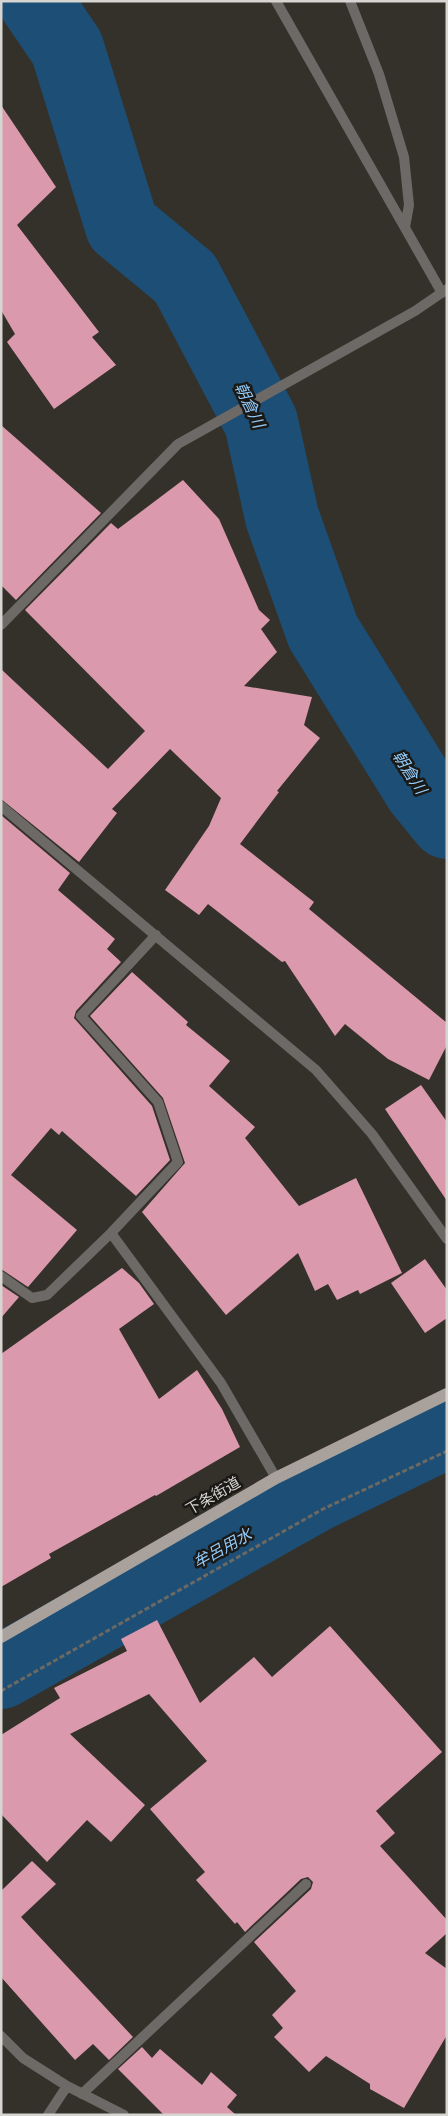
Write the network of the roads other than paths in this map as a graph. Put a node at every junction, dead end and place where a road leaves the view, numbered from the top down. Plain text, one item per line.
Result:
1 (276, 1) edge
2 (350, 1) edge
3 (405, 227) junction
4 (444, 291) edge
5 (4, 618) edge
6 (1, 806) edge
7 (156, 935) junction
8 (111, 1232) junction
9 (447, 1239) edge
10 (1, 1276) edge
11 (447, 1394) edge
12 (276, 1478) junction
13 (1, 1637) edge
14 (306, 1884) dead end
15 (1, 2036) edge
16 (67, 2086) junction
17 (82, 2094) junction
18 (48, 2115) edge
19 (124, 2115) edge

1 - 3 street
2 - 3 street
3 - 4 street
4 - 5 street
6 - 7 street
7 - 8 street
7 - 9 street
8 - 10 street
8 - 12 street
11 - 12 main road, 下条街道
12 - 13 main road, 下条街道
14 - 17 street
15 - 16 street
16 - 17 street
16 - 18 street
17 - 19 street

